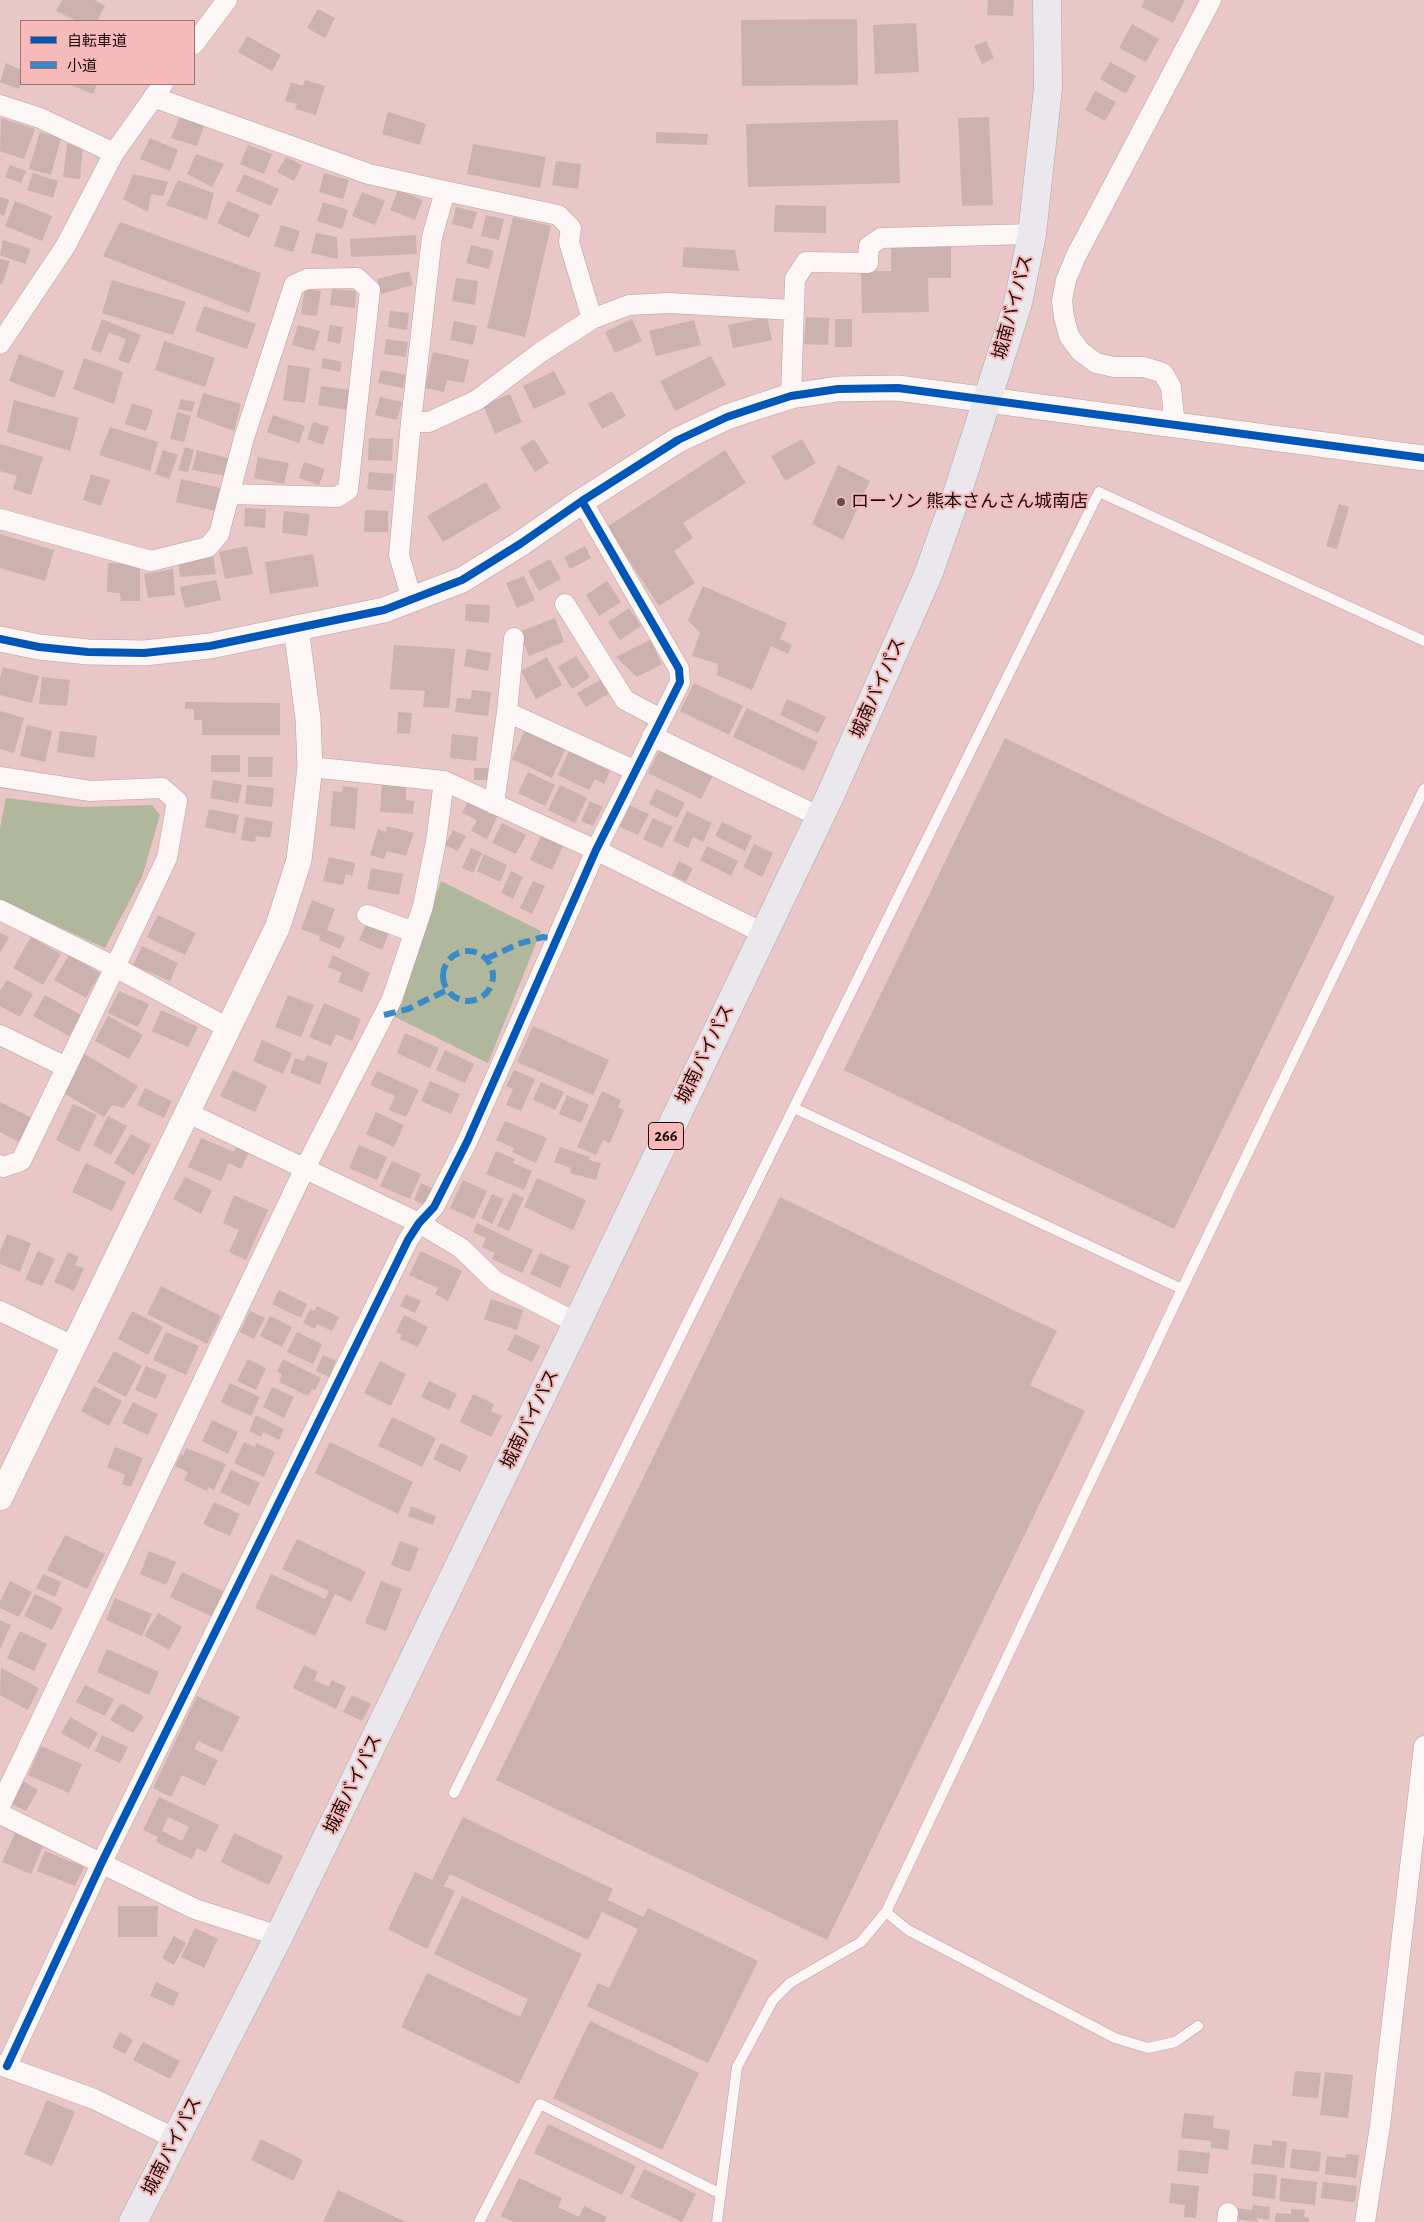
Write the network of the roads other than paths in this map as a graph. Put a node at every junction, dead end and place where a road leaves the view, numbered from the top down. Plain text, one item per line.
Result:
1 (227, 0) edge
2 (1047, 0) edge
3 (1211, 0) edge
4 (195, 43) edge
5 (158, 90) edge
6 (0, 105) edge
7 (114, 153) junction
8 (446, 191) junction
9 (1032, 234) junction
10 (793, 310) junction
11 (592, 319) junction
12 (0, 344) edge
13 (792, 396) junction
14 (987, 400) junction
15 (411, 422) junction
16 (1175, 426) junction
17 (1424, 458) edge
18 (230, 494) junction
19 (582, 501) junction
20 (0, 519) edge
21 (412, 600) junction
22 (565, 604) dead end
23 (296, 628) junction
24 (514, 638) dead end
25 (0, 639) edge
26 (1424, 641) edge
27 (507, 712) junction
28 (657, 728) junction
29 (310, 767) junction
30 (636, 771) junction
31 (0, 777) edge
32 (444, 781) junction
33 (1424, 789) edge
34 (494, 804) junction
35 (820, 817) junction
36 (596, 850) junction
37 (0, 910) edge
38 (367, 915) dead end
39 (414, 932) junction
40 (763, 933) junction
41 (115, 967) junction
42 (228, 1028) junction
43 (0, 1035) edge
44 (66, 1067) junction
45 (794, 1108) junction
46 (186, 1112) junction
47 (0, 1165) edge
48 (304, 1168) junction
49 (419, 1223) junction
50 (1182, 1289) junction
51 (0, 1311) edge
52 (577, 1323) junction
53 (74, 1346) junction
54 (0, 1498) edge
55 (1424, 1746) edge
56 (1423, 1770) edge
57 (454, 1793) dead end
58 (0, 1806) edge
59 (0, 1814) edge
60 (102, 1862) junction
61 (886, 1912) junction
62 (279, 1936) junction
63 (1198, 2026) dead end
64 (3, 2065) edge
65 (176, 2139) junction
66 (721, 2194) junction
67 (133, 2222) edge
68 (479, 2222) edge
69 (717, 2222) edge
70 (1365, 2222) edge

1 - 4 street
2 - 9 highway, 城南バイパス / 266
3 - 16 street
5 - 7 street
5 - 8 street
6 - 7 street
7 - 12 street
8 - 11 street
8 - 15 street
9 - 10 street
9 - 14 highway, 城南バイパス / 266
10 - 11 street
10 - 13 street
11 - 15 street
13 - 14 street
13 - 19 street
14 - 16 street
14 - 35 highway, 城南バイパス / 266
15 - 21 street
16 - 17 street
18 - 18 street
18 - 20 street
19 - 21 street
19 - 28 street
21 - 23 street
22 - 28 street
23 - 25 street
23 - 29 street
24 - 27 street
26 - 45 lane
27 - 30 street
27 - 34 street
28 - 30 street
28 - 35 street
29 - 32 street
29 - 42 street
30 - 36 street
31 - 41 street
32 - 34 street
32 - 39 street
33 - 50 lane
34 - 36 street
35 - 40 highway, 城南バイパス / 266
36 - 40 street
36 - 49 street
37 - 41 street
38 - 39 street
39 - 48 street
40 - 52 highway, 城南バイパス / 266
41 - 42 street
41 - 44 street
42 - 46 street
43 - 44 street
44 - 47 street
45 - 50 lane
45 - 57 lane
46 - 48 street
46 - 53 street
48 - 49 street
48 - 58 street
49 - 52 street
49 - 60 street
50 - 61 lane
51 - 53 street
52 - 62 highway, 城南バイパス / 266
53 - 54 street
55 - 56 street
56 - 70 street
59 - 60 street
60 - 62 street
60 - 64 street
61 - 63 lane
61 - 66 lane
62 - 65 highway, 城南バイパス / 266
64 - 65 street
65 - 67 highway, 城南バイパス / 266
66 - 68 lane
66 - 69 lane

